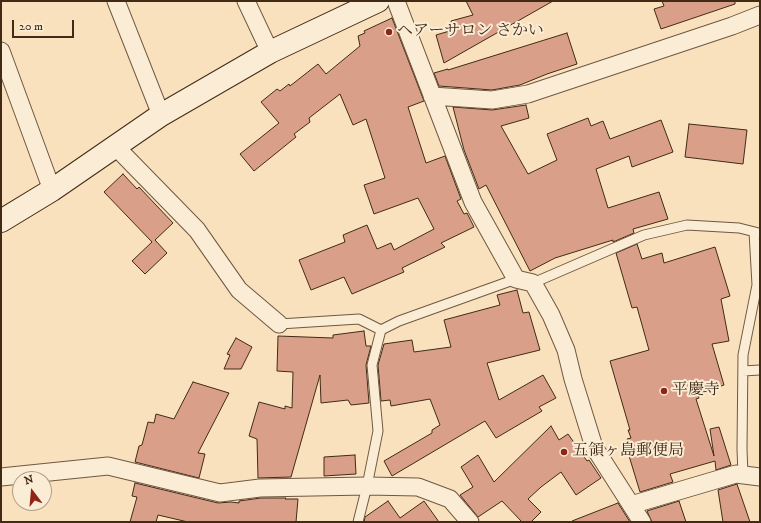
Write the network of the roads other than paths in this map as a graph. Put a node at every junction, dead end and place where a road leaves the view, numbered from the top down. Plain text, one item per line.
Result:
1 (116, 1) edge
2 (246, 1) edge
3 (378, 1) edge
4 (396, 1) edge
5 (760, 15) edge
6 (1, 51) edge
7 (270, 52) junction
8 (432, 96) junction
9 (161, 115) junction
10 (115, 146) junction
11 (52, 190) junction
12 (1, 221) edge
13 (757, 232) edge
14 (516, 279) junction
15 (533, 283) junction
16 (279, 324) joint
17 (381, 330) junction
18 (760, 370) edge
19 (743, 371) junction
20 (743, 474) junction
21 (1, 477) edge
22 (760, 477) edge
23 (367, 486) junction
24 (631, 505) junction
25 (358, 522) edge
26 (470, 522) edge
27 (642, 522) edge

1 - 9 street
2 - 7 street
3 - 7 street
4 - 8 street
5 - 8 street
6 - 11 street
7 - 9 street
8 - 14 street
9 - 10 street
10 - 11 street
10 - 16 street
11 - 12 street
13 - 15 lane
13 - 19 lane
14 - 15 street
14 - 17 lane
15 - 24 street
16 - 17 lane
17 - 23 lane
18 - 19 lane
19 - 20 lane
20 - 22 street
20 - 24 street
21 - 23 street
23 - 25 lane
23 - 26 street
24 - 27 street

